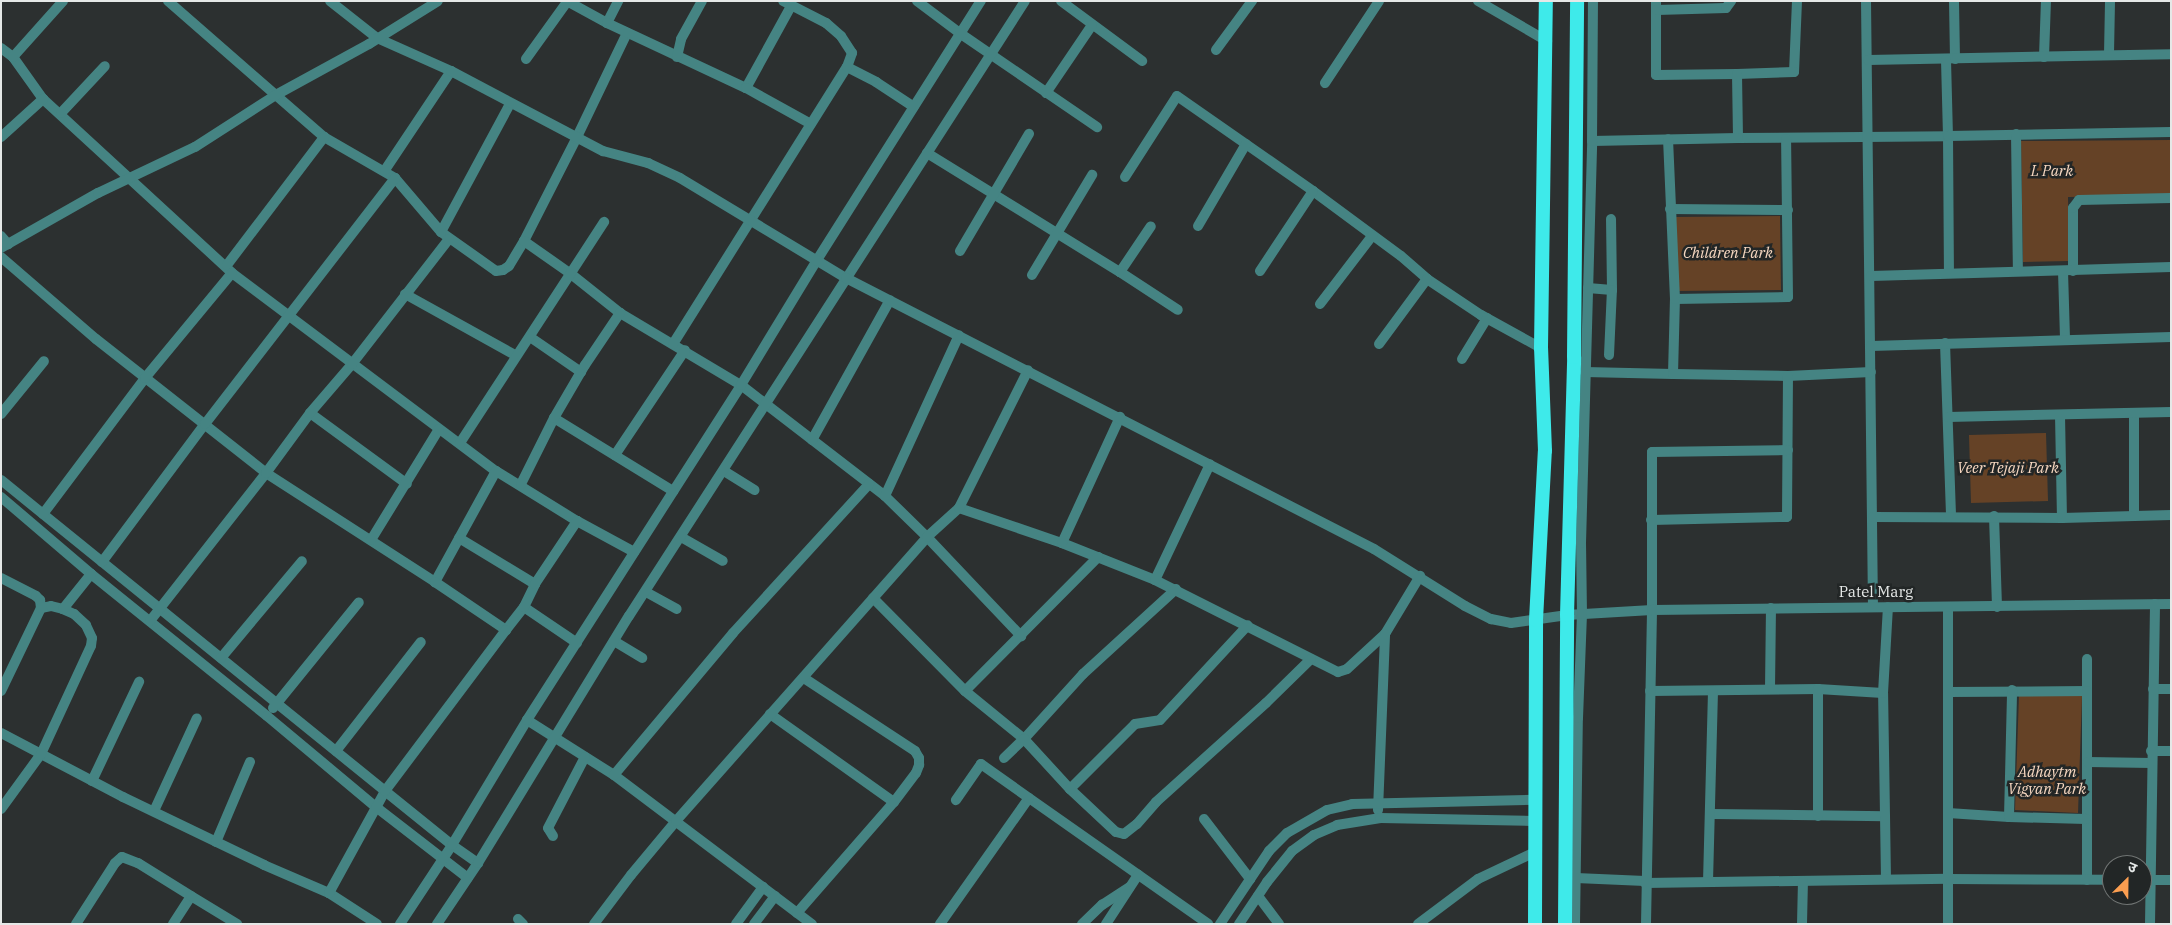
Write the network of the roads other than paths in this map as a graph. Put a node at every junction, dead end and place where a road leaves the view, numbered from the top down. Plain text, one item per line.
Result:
1 (63, 1) edge
2 (168, 1) edge
3 (330, 1) edge
4 (438, 1) edge
5 (618, 1) edge
6 (702, 1) edge
7 (917, 1) edge
8 (981, 1) edge
9 (1025, 1) edge
10 (1061, 1) edge
11 (1252, 1) edge
12 (1379, 1) edge
13 (1478, 1) edge
14 (1546, 1) edge
15 (1577, 1) edge
16 (1593, 1) edge
17 (1731, 1) edge
18 (1797, 1) edge
19 (1866, 1) edge
20 (1954, 1) edge
21 (2046, 1) edge
22 (2110, 1) edge
23 (567, 2) edge
24 (787, 3) edge
25 (1657, 6) edge
26 (607, 23) junction
27 (1092, 24) junction
28 (627, 33) junction
29 (960, 34) junction
30 (378, 38) junction
31 (1546, 41) junction
32 (1, 48) edge
33 (1216, 50) dead end
34 (2109, 54) junction
35 (2171, 54) edge
36 (991, 56) junction
37 (13, 57) junction
38 (677, 57) junction
39 (2044, 57) junction
40 (526, 58) dead end
41 (1950, 59) junction
42 (1868, 60) junction
43 (1142, 62) dead end
44 (105, 66) dead end
45 (847, 67) junction
46 (450, 71) junction
47 (1737, 74) junction
48 (1325, 83) dead end
49 (746, 88) junction
50 (1046, 93) junction
51 (274, 96) junction
52 (43, 99) junction
53 (510, 104) junction
54 (914, 107) junction
55 (62, 114) junction
56 (811, 124) junction
57 (1097, 127) dead end
58 (2171, 132) edge
59 (1030, 134) dead end
60 (2016, 134) junction
61 (1948, 136) junction
62 (1, 137) edge
63 (324, 137) junction
64 (1738, 138) junction
65 (1869, 138) junction
66 (576, 139) junction
67 (1668, 139) junction
68 (1786, 139) junction
69 (1592, 142) junction
70 (1246, 144) junction
71 (927, 153) junction
72 (385, 170) junction
73 (1092, 175) dead end
74 (396, 178) junction
75 (1124, 178) dead end
76 (130, 179) junction
77 (1313, 191) junction
78 (994, 193) junction
79 (2171, 198) edge
80 (1670, 209) junction
81 (1788, 210) junction
82 (1611, 219) dead end
83 (751, 221) junction
84 (604, 222) dead end
85 (1151, 226) dead end
86 (1198, 226) dead end
87 (1056, 232) junction
88 (445, 235) junction
89 (1372, 236) junction
90 (524, 241) junction
91 (3, 243) edge
92 (960, 251) dead end
93 (1, 257) edge
94 (817, 260) junction
95 (2171, 266) edge
96 (230, 269) junction
97 (1260, 271) dead end
98 (2018, 271) junction
99 (2068, 271) junction
100 (1120, 272) junction
101 (1949, 272) junction
102 (571, 274) junction
103 (1032, 275) dead end
104 (1871, 276) junction
105 (846, 278) junction
106 (1427, 279) junction
107 (1588, 288) junction
108 (1612, 290) junction
109 (404, 294) junction
110 (890, 300) junction
111 (1675, 300) junction
112 (1320, 304) dead end
113 (1178, 310) dead end
114 (620, 313) junction
115 (290, 317) junction
116 (1487, 318) junction
117 (959, 335) junction
118 (530, 337) junction
119 (2171, 337) edge
120 (2065, 340) junction
121 (1945, 343) junction
122 (674, 344) junction
123 (1379, 344) dead end
124 (1871, 346) junction
125 (1542, 348) junction
126 (684, 350) junction
127 (515, 355) junction
128 (1609, 355) dead end
129 (1462, 359) dead end
130 (44, 361) dead end
131 (352, 364) junction
132 (1028, 370) junction
133 (581, 372) junction
134 (1585, 372) junction
135 (1871, 372) junction
136 (1673, 374) junction
137 (1788, 376) junction
138 (145, 378) junction
139 (741, 385) junction
140 (766, 406) junction
141 (2171, 412) edge
142 (310, 413) junction
143 (1, 414) edge
144 (2134, 414) junction
145 (2060, 415) junction
146 (1120, 417) junction
147 (1948, 417) junction
148 (554, 418) junction
149 (204, 424) junction
150 (439, 428) junction
151 (812, 440) junction
152 (460, 444) junction
153 (1788, 450) junction
154 (615, 455) junction
155 (1210, 464) junction
156 (496, 471) junction
157 (724, 471) junction
158 (266, 473) junction
159 (1, 480) edge
160 (407, 484) junction
161 (521, 484) junction
162 (869, 484) junction
163 (754, 490) dead end
164 (673, 491) junction
165 (885, 496) junction
166 (1, 497) edge
167 (959, 508) junction
168 (44, 514) junction
169 (2171, 515) edge
170 (1873, 516) junction
171 (1994, 516) junction
172 (2134, 516) junction
173 (1951, 517) junction
174 (2062, 518) junction
175 (1651, 520) junction
176 (577, 521) junction
177 (681, 537) junction
178 (928, 537) junction
179 (459, 538) junction
180 (371, 540) junction
181 (1062, 543) junction
182 (634, 552) junction
183 (1098, 557) junction
184 (302, 561) dead end
185 (723, 561) dead end
186 (102, 562) junction
187 (91, 574) junction
188 (1420, 576) junction
189 (1, 578) edge
190 (1155, 580) junction
191 (435, 582) junction
192 (536, 584) junction
193 (1176, 590) junction
194 (646, 592) junction
195 (873, 598) junction
196 (359, 602) dead end
197 (2155, 604) junction
198 (2171, 604) edge
199 (524, 607) junction
200 (1874, 607) junction
201 (1888, 607) junction
202 (1948, 607) junction
203 (1997, 607) junction
204 (41, 608) junction
205 (160, 608) junction
206 (1771, 608) junction
207 (63, 609) junction
208 (677, 609) dead end
209 (1652, 610) junction
210 (1582, 614) junction
211 (1567, 615) junction
212 (1536, 620) junction
213 (150, 621) junction
214 (1248, 625) junction
215 (506, 630) junction
216 (1385, 634) junction
217 (1021, 636) junction
218 (614, 641) junction
219 (422, 642) dead end
220 (576, 643) junction
221 (221, 658) junction
222 (642, 658) dead end
223 (1310, 659) junction
224 (2088, 659) dead end
225 (804, 678) junction
226 (138, 682) dead end
227 (1770, 689) junction
228 (1818, 689) junction
229 (2153, 689) junction
230 (2171, 689) edge
231 (2012, 690) junction
232 (1, 691) edge
233 (965, 691) junction
234 (1650, 691) junction
235 (1713, 691) junction
236 (2087, 691) junction
237 (1949, 692) junction
238 (1883, 693) junction
239 (277, 704) junction
240 (770, 714) junction
241 (267, 716) junction
242 (197, 718) dead end
243 (526, 720) junction
244 (1, 733) edge
245 (555, 738) junction
246 (1024, 739) junction
247 (336, 751) junction
248 (2152, 751) junction
249 (2171, 751) edge
250 (41, 754) junction
251 (585, 757) junction
252 (1004, 758) dead end
253 (250, 762) dead end
254 (2088, 762) junction
255 (2152, 763) junction
256 (614, 775) junction
257 (92, 781) junction
258 (1070, 789) junction
259 (385, 792) junction
260 (1029, 798) junction
261 (956, 800) dead end
262 (1534, 800) junction
263 (894, 802) junction
264 (1377, 804) junction
265 (376, 807) junction
266 (1, 809) edge
267 (154, 812) junction
268 (1948, 813) junction
269 (1711, 814) junction
270 (1818, 816) junction
271 (1886, 816) junction
272 (2009, 817) junction
273 (1380, 818) junction
274 (1204, 819) dead end
275 (2086, 819) junction
276 (676, 821) junction
277 (1534, 821) junction
278 (553, 836) dead end
279 (216, 842) junction
280 (452, 845) junction
281 (1535, 852) junction
282 (2150, 855) edge
283 (442, 859) junction
284 (478, 862) junction
285 (1138, 875) junction
286 (468, 878) junction
287 (1576, 878) junction
288 (1948, 878) junction
289 (1250, 879) junction
290 (1886, 879) junction
291 (2087, 880) junction
292 (2102, 880) edge
293 (2152, 880) edge
294 (2171, 880) edge
295 (1803, 881) junction
296 (1645, 882) junction
297 (1708, 882) junction
298 (763, 887) junction
299 (1130, 887) junction
300 (329, 893) junction
301 (191, 896) junction
302 (775, 896) junction
303 (1258, 896) junction
304 (2150, 905) edge
305 (796, 913) junction
306 (76, 924) edge
307 (172, 924) edge
308 (237, 924) edge
309 (377, 924) edge
310 (400, 924) edge
311 (437, 924) edge
312 (594, 924) edge
313 (736, 924) edge
314 (754, 924) edge
315 (812, 924) edge
316 (940, 924) edge
317 (1082, 924) edge
318 (1106, 924) edge
319 (1208, 924) edge
320 (1220, 924) edge
321 (1239, 924) edge
322 (1280, 924) edge
323 (1418, 924) edge
324 (1535, 924) edge
325 (1566, 924) edge
326 (1575, 924) edge
327 (1646, 924) edge
328 (1802, 924) edge
329 (1948, 924) edge
330 (2150, 924) edge

1 - 37 street
2 - 51 street
3 - 30 street, Patel Marg
4 - 30 street
5 - 26 street
6 - 38 street
7 - 29 street
8 - 29 street
9 - 36 street
10 - 27 street
11 - 33 street
12 - 48 street
13 - 31 street
14 - 31 highway
15 - 211 highway
16 - 69 street
17 - 25 street
18 - 47 street
19 - 42 street
20 - 41 street
21 - 39 street
22 - 34 street
23 - 26 street
23 - 40 street
24 - 45 street
24 - 49 street
25 - 47 street
26 - 28 street
27 - 43 street
27 - 50 street
28 - 38 street
28 - 66 street
29 - 36 street
29 - 54 street
30 - 46 street, Patel Marg
30 - 51 street
31 - 125 highway
32 - 37 street
34 - 35 street
34 - 39 street
36 - 50 street
36 - 71 street
37 - 52 street
38 - 49 street
39 - 41 street
41 - 42 street
41 - 61 street
42 - 65 street
44 - 55 street
45 - 54 street
45 - 56 street
46 - 53 street, Patel Marg
46 - 72 street
47 - 64 street
49 - 56 street
50 - 57 street
51 - 63 street
51 - 76 street
52 - 55 street
52 - 62 street
53 - 66 street, Patel Marg
53 - 88 street
54 - 94 street
55 - 76 street
56 - 83 street
58 - 60 street
59 - 78 street
60 - 61 street
60 - 98 street
61 - 65 street
61 - 101 street
63 - 72 street
63 - 96 street
64 - 67 street
64 - 68 street
65 - 68 street
65 - 104 street
66 - 83 street, Patel Marg
66 - 90 street
67 - 69 street
67 - 80 street
68 - 81 street
69 - 107 street
70 - 75 street
70 - 77 street
70 - 86 street
71 - 78 street
71 - 105 street
72 - 74 street
73 - 87 street
74 - 88 street
74 - 115 street
76 - 91 street
76 - 96 street
77 - 89 street
77 - 97 street
78 - 87 street
78 - 92 street
79 - 99 street
80 - 81 street
80 - 111 street
81 - 111 street
82 - 108 street
83 - 94 street, Patel Marg
83 - 122 street
84 - 102 street
85 - 100 street
87 - 100 street
87 - 103 street
88 - 90 street
88 - 109 street
89 - 106 street
89 - 112 street
90 - 102 street
93 - 138 street
94 - 105 street, Patel Marg
94 - 139 street
95 - 99 street
96 - 115 street
96 - 138 street
98 - 99 street
98 - 101 street
99 - 120 street
100 - 113 street
101 - 104 street
102 - 114 street
102 - 118 street
104 - 124 street
105 - 110 street, Patel Marg
105 - 140 street
106 - 116 street
106 - 123 street
107 - 108 street
107 - 134 street
108 - 128 street
109 - 127 street
109 - 131 street
110 - 117 street, Patel Marg
110 - 151 street
111 - 136 street
114 - 122 street
114 - 133 street
115 - 131 street
115 - 149 street
116 - 125 street
116 - 129 street
117 - 132 street, Patel Marg
117 - 165 street
118 - 127 street
118 - 133 street
119 - 120 street
120 - 121 street
121 - 124 street
121 - 147 street
122 - 126 street
124 - 135 street
125 - 212 highway
126 - 139 street
126 - 154 street
127 - 152 street
130 - 143 street
131 - 142 street
131 - 150 street
132 - 146 street, Patel Marg
132 - 167 street
133 - 148 street
134 - 136 street
134 - 210 street
135 - 137 street
135 - 170 street
136 - 137 street
137 - 153 street
138 - 149 street
138 - 168 street
139 - 140 street
139 - 164 street
140 - 151 street
140 - 157 street
141 - 144 street
142 - 158 street
142 - 160 street
144 - 145 street
144 - 172 street
145 - 147 street
145 - 174 street
146 - 155 street, Patel Marg
146 - 181 street
147 - 173 street
148 - 154 street
148 - 161 street
149 - 158 street
149 - 186 street
150 - 152 street
150 - 160 street
151 - 162 street
152 - 156 street
153 - 175 street
153 - 175 street
154 - 164 street
155 - 188 street, Patel Marg
155 - 190 street
156 - 161 street
156 - 179 street
157 - 163 street
157 - 177 street
158 - 180 street
158 - 205 street
159 - 168 street
160 - 180 street
161 - 176 street
162 - 165 street
162 - 256 street
164 - 182 street
165 - 178 street
166 - 187 street
167 - 178 street
167 - 181 street
168 - 186 street
169 - 172 street
170 - 173 street
170 - 200 street
171 - 173 street
171 - 174 street
171 - 203 street
172 - 174 street
175 - 209 street
176 - 182 street
176 - 192 street
177 - 185 street
177 - 194 street
178 - 195 street
178 - 217 street
179 - 191 street
179 - 192 street
180 - 191 street
181 - 183 street
182 - 220 street
183 - 190 street
183 - 217 street
184 - 221 street
186 - 205 street
187 - 207 street
187 - 213 street
188 - 212 street, Patel Marg
188 - 216 street
189 - 204 street
190 - 193 street
191 - 215 street
192 - 199 street
193 - 214 street
193 - 246 street
194 - 208 street
194 - 218 street
195 - 225 street
195 - 233 street
196 - 239 street
197 - 198 street, Patel Marg
197 - 203 street, Patel Marg
197 - 229 street
199 - 215 street
199 - 220 street
200 - 201 street, Patel Marg
200 - 206 street, Patel Marg
201 - 202 street, Patel Marg
201 - 238 street
202 - 203 street, Patel Marg
202 - 237 street
204 - 207 street
204 - 232 street
205 - 213 street
205 - 221 street
206 - 209 street, Patel Marg
206 - 227 street
207 - 250 street
209 - 210 street, Patel Marg
209 - 234 street
210 - 211 street, Patel Marg
210 - 287 street
211 - 212 street, Patel Marg
211 - 325 highway
212 - 262 highway
213 - 241 street
214 - 223 street
214 - 258 street
215 - 259 street
216 - 223 street
216 - 264 street
217 - 233 street
218 - 222 street
218 - 245 street
219 - 247 street
220 - 243 street
221 - 239 street
223 - 258 street
224 - 236 street
225 - 240 street
225 - 263 street
226 - 257 street
227 - 228 street
227 - 235 street
228 - 238 street
228 - 270 street
229 - 230 street
229 - 248 street
231 - 236 street
231 - 237 street
231 - 272 street
233 - 246 street
234 - 235 street
234 - 296 street
235 - 269 street
236 - 254 street
237 - 268 street
238 - 271 street
239 - 241 street
239 - 247 street
240 - 263 street
240 - 276 street
241 - 265 street
242 - 267 street
243 - 245 street
243 - 280 street
244 - 250 street
245 - 251 street
245 - 284 street
246 - 252 street
246 - 258 street
247 - 259 street
248 - 249 street
248 - 255 street
250 - 257 street
250 - 266 street
251 - 256 street
251 - 278 street
253 - 279 street
254 - 255 street
254 - 275 street
255 - 282 street
256 - 276 street
257 - 267 street
259 - 265 street
259 - 280 street
260 - 261 street
260 - 285 street
260 - 316 street
262 - 264 street
262 - 277 highway
263 - 305 street
264 - 273 street
264 - 289 street
265 - 283 street
265 - 300 street
267 - 279 street
268 - 272 street
268 - 288 street
269 - 270 street
269 - 297 street
270 - 271 street
271 - 290 street
272 - 275 street
273 - 277 street
273 - 303 street
274 - 289 street
275 - 291 street
276 - 298 street
276 - 312 street
277 - 281 highway
279 - 300 street
280 - 283 street
280 - 284 street
281 - 323 street
281 - 324 highway
283 - 286 street
283 - 310 street
284 - 286 street
285 - 299 street
285 - 319 street
286 - 311 street
287 - 296 street
287 - 326 street
288 - 290 street
288 - 291 street
288 - 329 street
289 - 320 street
290 - 295 street
291 - 292 street
293 - 294 street
295 - 297 street
295 - 328 street
296 - 297 street
296 - 327 street
298 - 302 street
298 - 313 street
299 - 317 street
299 - 318 street
300 - 309 street
301 - 306 street
301 - 307 street
301 - 308 street
302 - 305 street
302 - 314 street
303 - 321 street
303 - 322 street
304 - 330 street
305 - 315 street

